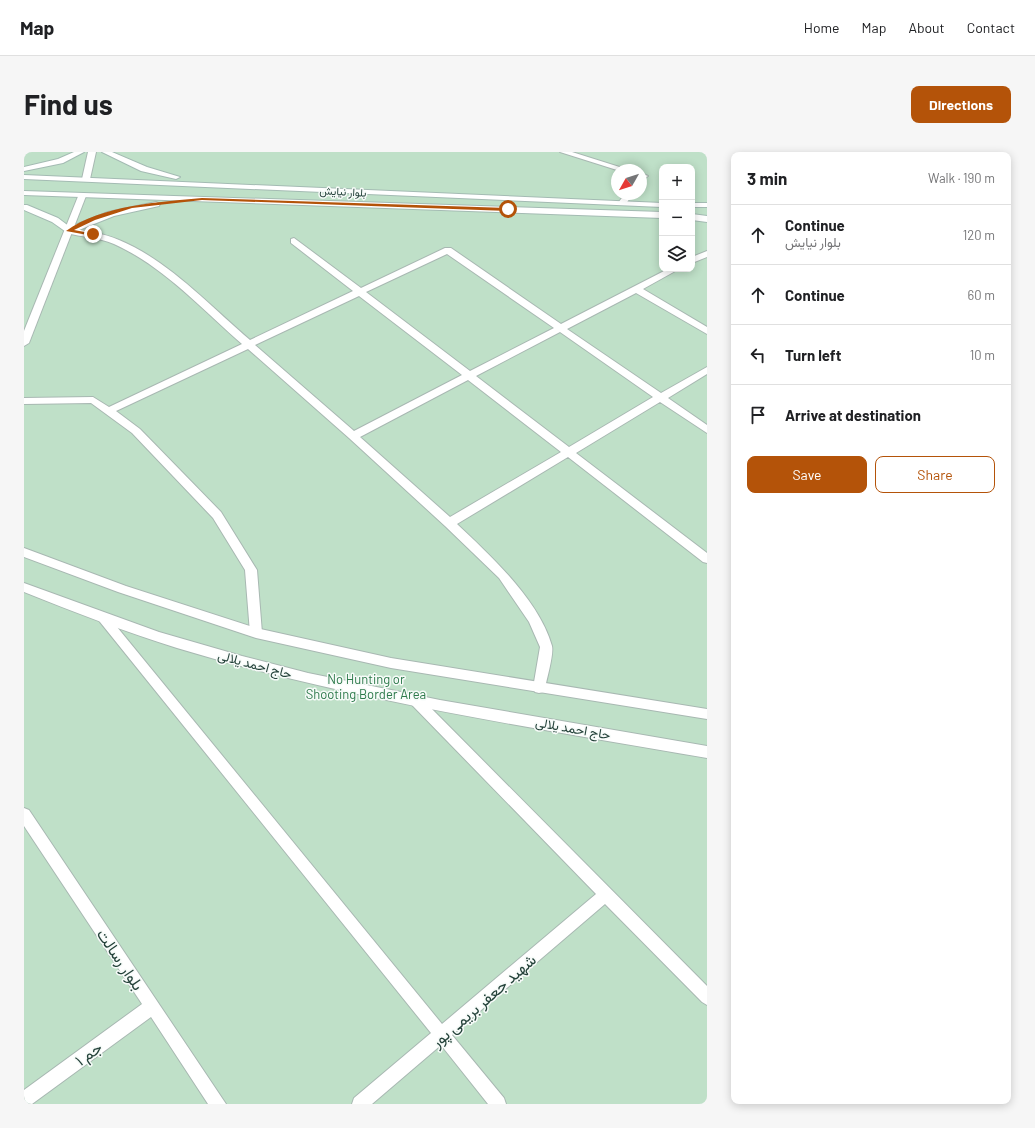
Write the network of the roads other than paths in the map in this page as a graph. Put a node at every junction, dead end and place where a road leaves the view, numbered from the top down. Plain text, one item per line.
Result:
1 (80, 152) edge
2 (92, 152) edge
3 (106, 152) edge
4 (564, 152) edge
5 (594, 152) edge
6 (587, 159) junction
7 (611, 166) edge
8 (24, 169) edge
9 (24, 176) edge
10 (86, 179) junction
11 (204, 184) junction
12 (24, 193) edge
13 (82, 196) junction
14 (462, 197) junction
15 (202, 199) junction
16 (508, 199) junction
17 (624, 200) edge
18 (622, 203) junction
19 (659, 204) edge
20 (707, 205) edge
21 (695, 206) edge
22 (24, 207) edge
23 (463, 208) junction
24 (508, 209) junction
25 (659, 215) edge
26 (695, 217) edge
27 (707, 219) edge
28 (69, 231) junction
29 (294, 241) dead end
30 (707, 254) edge
31 (695, 259) edge
32 (669, 272) edge
33 (636, 289) junction
34 (361, 292) junction
35 (560, 328) junction
36 (707, 331) edge
37 (24, 343) edge
38 (250, 345) junction
39 (707, 370) edge
40 (469, 376) junction
41 (660, 398) junction
42 (24, 401) edge
43 (108, 411) junction
44 (707, 430) edge
45 (353, 436) junction
46 (568, 452) junction
47 (449, 523) junction
48 (24, 552) edge
49 (707, 559) edge
50 (24, 587) edge
51 (104, 619) junction
52 (256, 633) junction
53 (539, 688) junction
54 (416, 701) junction
55 (707, 714) edge
56 (707, 752) edge
57 (24, 814) edge
58 (606, 894) junction
59 (707, 997) edge
60 (153, 1006) junction
61 (442, 1035) junction
62 (24, 1100) edge
63 (218, 1104) edge
64 (360, 1104) edge
65 (498, 1104) edge

1 - 8 street
2 - 10 street
3 - 11 street
4 - 6 street
5 - 6 street
6 - 7 street
9 - 10 street, بلوار نیایش
10 - 11 street, بلوار نیایش
11 - 14 street, بلوار نیایش
12 - 13 street, بلوار نیایش
13 - 15 street, بلوار نیایش
13 - 28 street
14 - 16 street, بلوار نیایش
14 - 23 street
15 - 23 street, بلوار نیایش
15 - 28 street
16 - 18 street, بلوار نیایش
16 - 24 street
17 - 18 street
18 - 19 street, بلوار نیایش
20 - 21 street
22 - 28 street
23 - 24 street, بلوار نیایش
24 - 25 street, بلوار نیایش
26 - 27 street
28 - 37 street
28 - 38 street
29 - 34 street
30 - 31 street
32 - 33 street
33 - 35 street
33 - 36 street
34 - 35 street
34 - 38 street
34 - 40 street
35 - 40 street
35 - 41 street
38 - 43 street
38 - 45 street
39 - 41 street
40 - 45 street
40 - 46 street
41 - 44 street
41 - 46 street
42 - 43 street
43 - 52 street
45 - 47 street
46 - 47 street
46 - 49 street
47 - 53 street
48 - 52 street
50 - 51 street, حاج احمد یلالی
51 - 54 street, حاج احمد یلالی
51 - 61 street
52 - 53 street
53 - 55 street
54 - 56 street, حاج احمد یلالی
54 - 58 street
57 - 60 street, بلوار رسالت
58 - 59 street
58 - 61 street, شهید جعفر بریمی پور
60 - 62 street, جم ۱
60 - 63 street, بلوار رسالت
61 - 64 street, شهید جعفر بریمی پور
61 - 65 street

